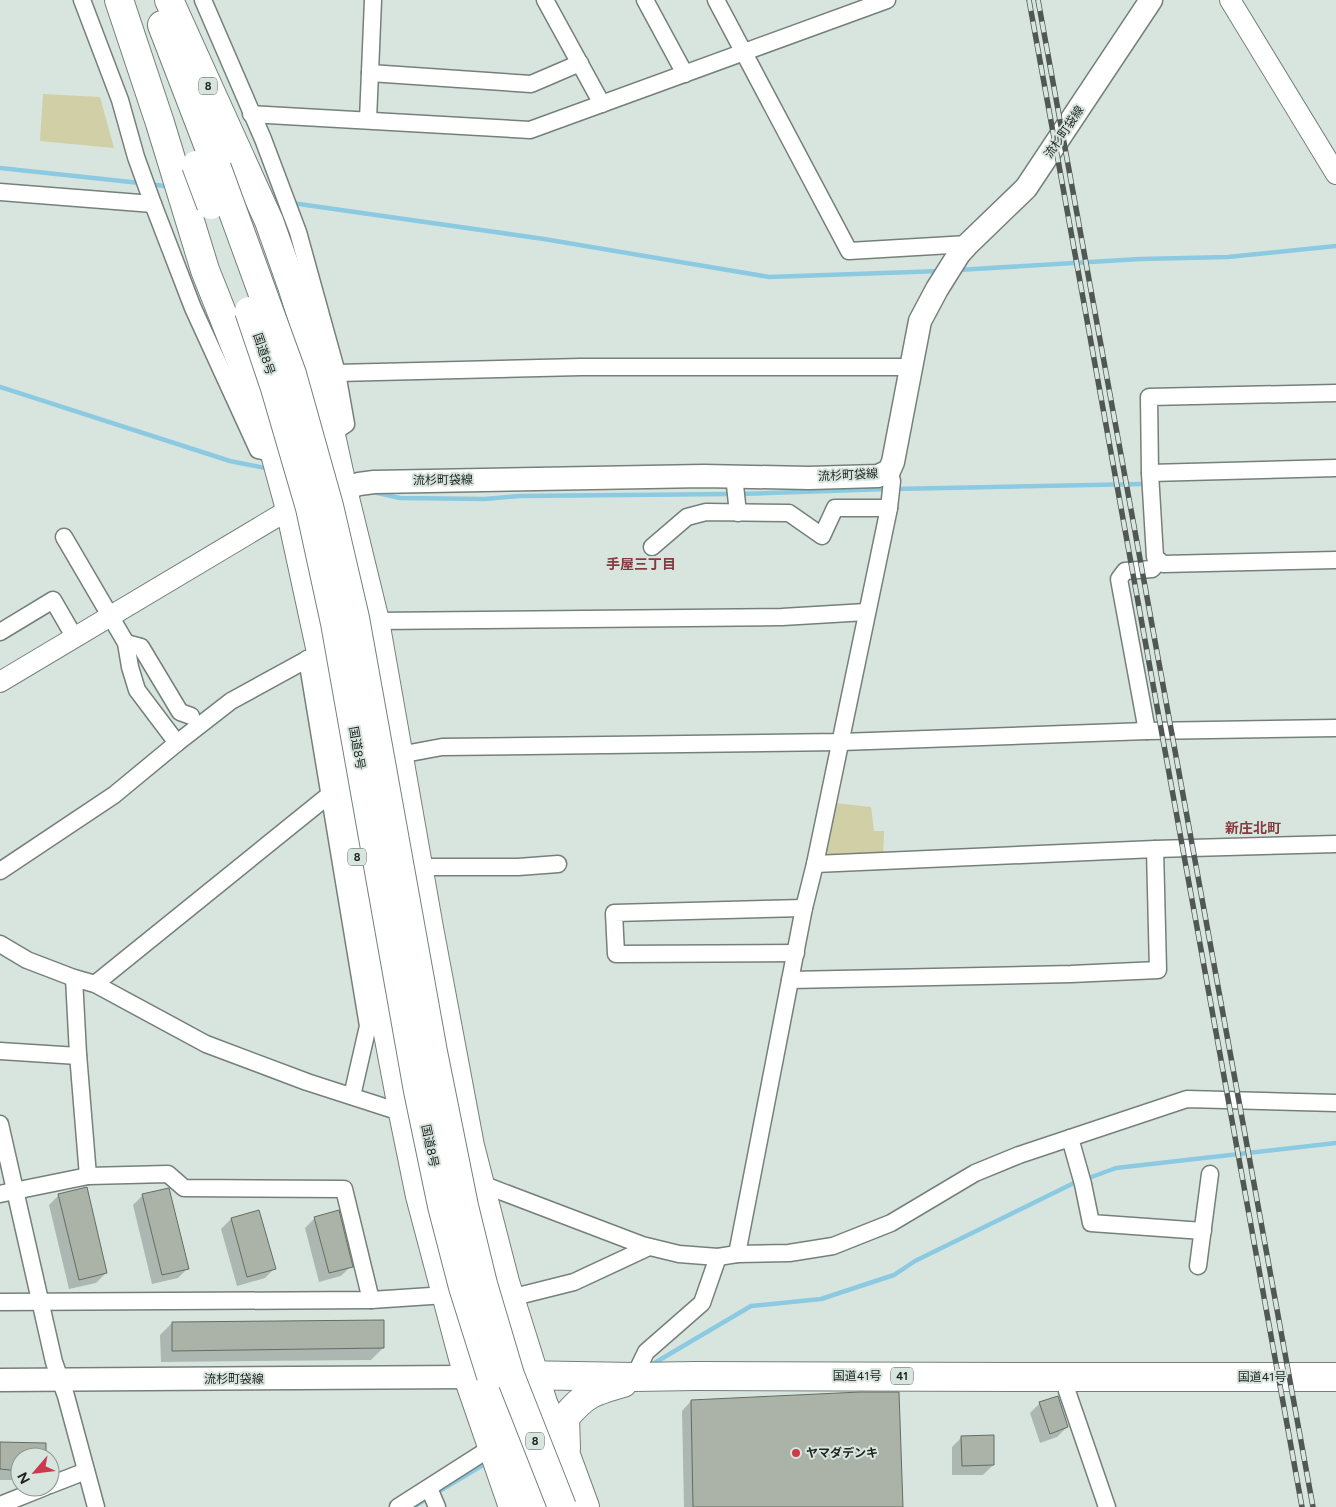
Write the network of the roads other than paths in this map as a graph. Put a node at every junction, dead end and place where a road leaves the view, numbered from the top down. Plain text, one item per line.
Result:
1 (82, 0) edge
2 (119, 0) edge
3 (131, 0) edge
4 (152, 0) edge
5 (169, 0) edge
6 (203, 0) edge
7 (373, 0) edge
8 (545, 0) edge
9 (645, 0) edge
10 (716, 0) edge
11 (886, 0) edge
12 (1151, 0) edge
13 (1230, 0) edge
14 (744, 53) junction
15 (580, 63) junction
16 (370, 73) junction
17 (685, 74) junction
18 (602, 104) junction
19 (251, 114) junction
20 (368, 120) junction
21 (1336, 174) edge
22 (0, 192) edge
23 (152, 204) junction
24 (964, 249) junction
25 (910, 367) junction
26 (338, 373) junction
27 (1336, 393) edge
28 (331, 434) junction
29 (275, 454) junction
30 (1336, 468) edge
31 (889, 471) junction
32 (1150, 473) junction
33 (734, 480) junction
34 (343, 490) junction
35 (738, 508) junction
36 (889, 508) junction
37 (290, 509) junction
38 (64, 537) dead end
39 (652, 547) dead end
40 (1336, 560) edge
41 (1159, 561) junction
42 (866, 612) junction
43 (110, 616) junction
44 (375, 621) junction
45 (0, 632) edge
46 (75, 638) junction
47 (126, 643) junction
48 (314, 656) junction
49 (2, 676) edge
50 (191, 716) dead end
51 (1336, 728) edge
52 (1147, 730) junction
53 (177, 742) junction
54 (840, 742) junction
55 (399, 755) junction
56 (337, 792) junction
57 (1336, 844) edge
58 (1154, 849) junction
59 (558, 864) dead end
60 (815, 864) junction
61 (418, 867) junction
62 (0, 871) edge
63 (804, 908) junction
64 (0, 944) edge
65 (796, 953) junction
66 (74, 978) junction
67 (790, 980) junction
68 (95, 984) junction
69 (0, 1051) edge
70 (78, 1056) junction
71 (352, 1096) junction
72 (1336, 1103) edge
73 (403, 1113) junction
74 (0, 1124) edge
75 (1070, 1138) junction
76 (1210, 1174) dead end
77 (88, 1176) junction
78 (479, 1183) junction
79 (16, 1192) junction
80 (0, 1194) edge
81 (1203, 1231) junction
82 (649, 1247) junction
83 (737, 1254) junction
84 (718, 1257) junction
85 (1198, 1266) dead end
86 (446, 1295) junction
87 (510, 1298) junction
88 (371, 1300) junction
89 (0, 1302) edge
90 (42, 1302) junction
91 (534, 1375) junction
92 (1065, 1376) junction
93 (468, 1377) junction
94 (640, 1377) junction
95 (1336, 1377) edge
96 (0, 1380) edge
97 (60, 1380) junction
98 (492, 1448) junction
99 (567, 1458) junction
100 (86, 1471) junction
101 (60, 1481) edge
102 (429, 1488) junction
103 (20, 1497) edge
104 (0, 1505) edge
105 (96, 1507) edge
106 (398, 1507) edge
107 (437, 1507) edge
108 (513, 1507) edge
109 (541, 1507) edge
110 (562, 1507) edge
111 (585, 1507) edge
112 (1107, 1507) edge

1 - 23 street
2 - 29 highway, 8
3 - 109 highway, 国道8号 / 8, bridge
4 - 110 highway, 国道8号 / 8, bridge
5 - 28 highway, 8
6 - 19 street
7 - 16 street
8 - 15 street
9 - 17 street
10 - 14 street
11 - 14 street
12 - 24 main road, 流杉町袋線
13 - 21 street
14 - 17 street
14 - 24 street
15 - 16 street
15 - 18 street
16 - 20 street
17 - 18 street
18 - 20 street
19 - 20 street
19 - 26 street
22 - 23 street
23 - 29 street
24 - 25 main road, 流杉町袋線
25 - 26 street
25 - 31 main road, 流杉町袋線
26 - 28 street
27 - 32 street
28 - 34 highway, 8
29 - 37 highway, 8
30 - 32 street
31 - 33 main road, 流杉町袋線
31 - 36 street
32 - 41 street
33 - 34 main road, 流杉町袋線
33 - 35 street
34 - 37 main road, 流杉町袋線
34 - 44 highway, 8
35 - 36 street
35 - 39 street
36 - 42 street
37 - 43 street
37 - 48 highway, 8
38 - 43 street
40 - 41 street
41 - 52 street
42 - 44 street
42 - 54 street
43 - 46 street
43 - 47 street
44 - 55 highway, 8
45 - 46 street
46 - 49 street
47 - 50 street
47 - 53 street
48 - 53 street
48 - 56 highway, 8
51 - 52 street
52 - 54 street
53 - 62 street
54 - 55 street
54 - 60 street
55 - 61 highway, 8
56 - 68 street
56 - 71 street
56 - 73 highway, 8
57 - 58 street
58 - 60 street
58 - 67 street
59 - 61 street
60 - 63 street
61 - 78 highway, 8
63 - 65 street
63 - 65 street
64 - 66 street
65 - 67 street
66 - 68 street
66 - 70 street
67 - 83 street
68 - 71 street
69 - 70 street
70 - 77 street
71 - 73 street
72 - 75 street
73 - 86 highway, 8
74 - 79 street
75 - 81 street
75 - 83 street
76 - 81 street
77 - 79 street
77 - 88 street
78 - 82 street
78 - 87 highway, 8
79 - 80 street
79 - 90 street
81 - 85 street
82 - 84 street
82 - 87 street
83 - 84 street
84 - 94 street
86 - 88 street
86 - 93 highway, 8
87 - 91 highway, 8
88 - 90 street
89 - 90 street
90 - 97 street
91 - 93 highway, 国道41号 / 41
91 - 94 highway, 国道41号 / 41
91 - 99 highway, 8
92 - 94 highway, 国道41号 / 41
92 - 95 highway, 国道41号 / 41
92 - 112 street
93 - 97 main road, 流杉町袋線
93 - 98 highway, 8
94 - 99 highway
96 - 97 main road, 流杉町袋線
97 - 100 street
98 - 102 street
98 - 108 highway, 8
99 - 111 highway, 8
100 - 101 street
100 - 105 street
102 - 106 street
102 - 107 street
103 - 104 street

